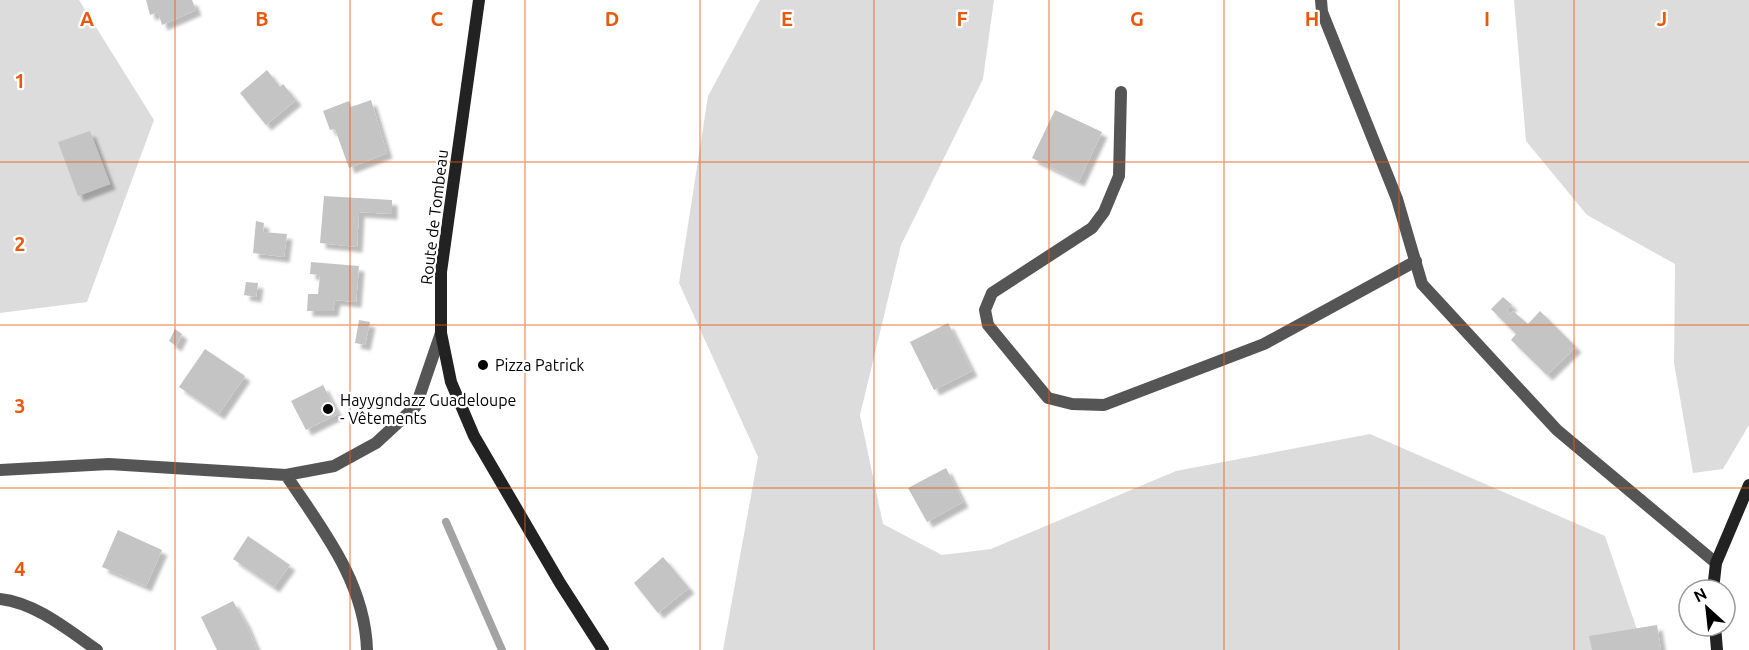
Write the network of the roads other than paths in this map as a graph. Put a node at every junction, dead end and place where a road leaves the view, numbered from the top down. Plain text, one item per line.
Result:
1 (479, 0) edge
2 (1321, 0) edge
3 (1121, 92) dead end
4 (1416, 261) junction
5 (441, 333) junction
6 (0, 470) edge
7 (286, 475) junction
8 (1749, 484) edge
9 (1716, 563) junction
10 (1714, 578) edge
11 (0, 599) edge
12 (97, 650) edge
13 (367, 650) edge
14 (603, 650) edge

1 - 5 main road, Route de Tombeau
2 - 4 street
3 - 4 street
4 - 9 street
5 - 7 street
5 - 14 main road, Route de Tombeau
6 - 7 street
7 - 13 street
8 - 9 main road
9 - 10 main road
11 - 12 street

